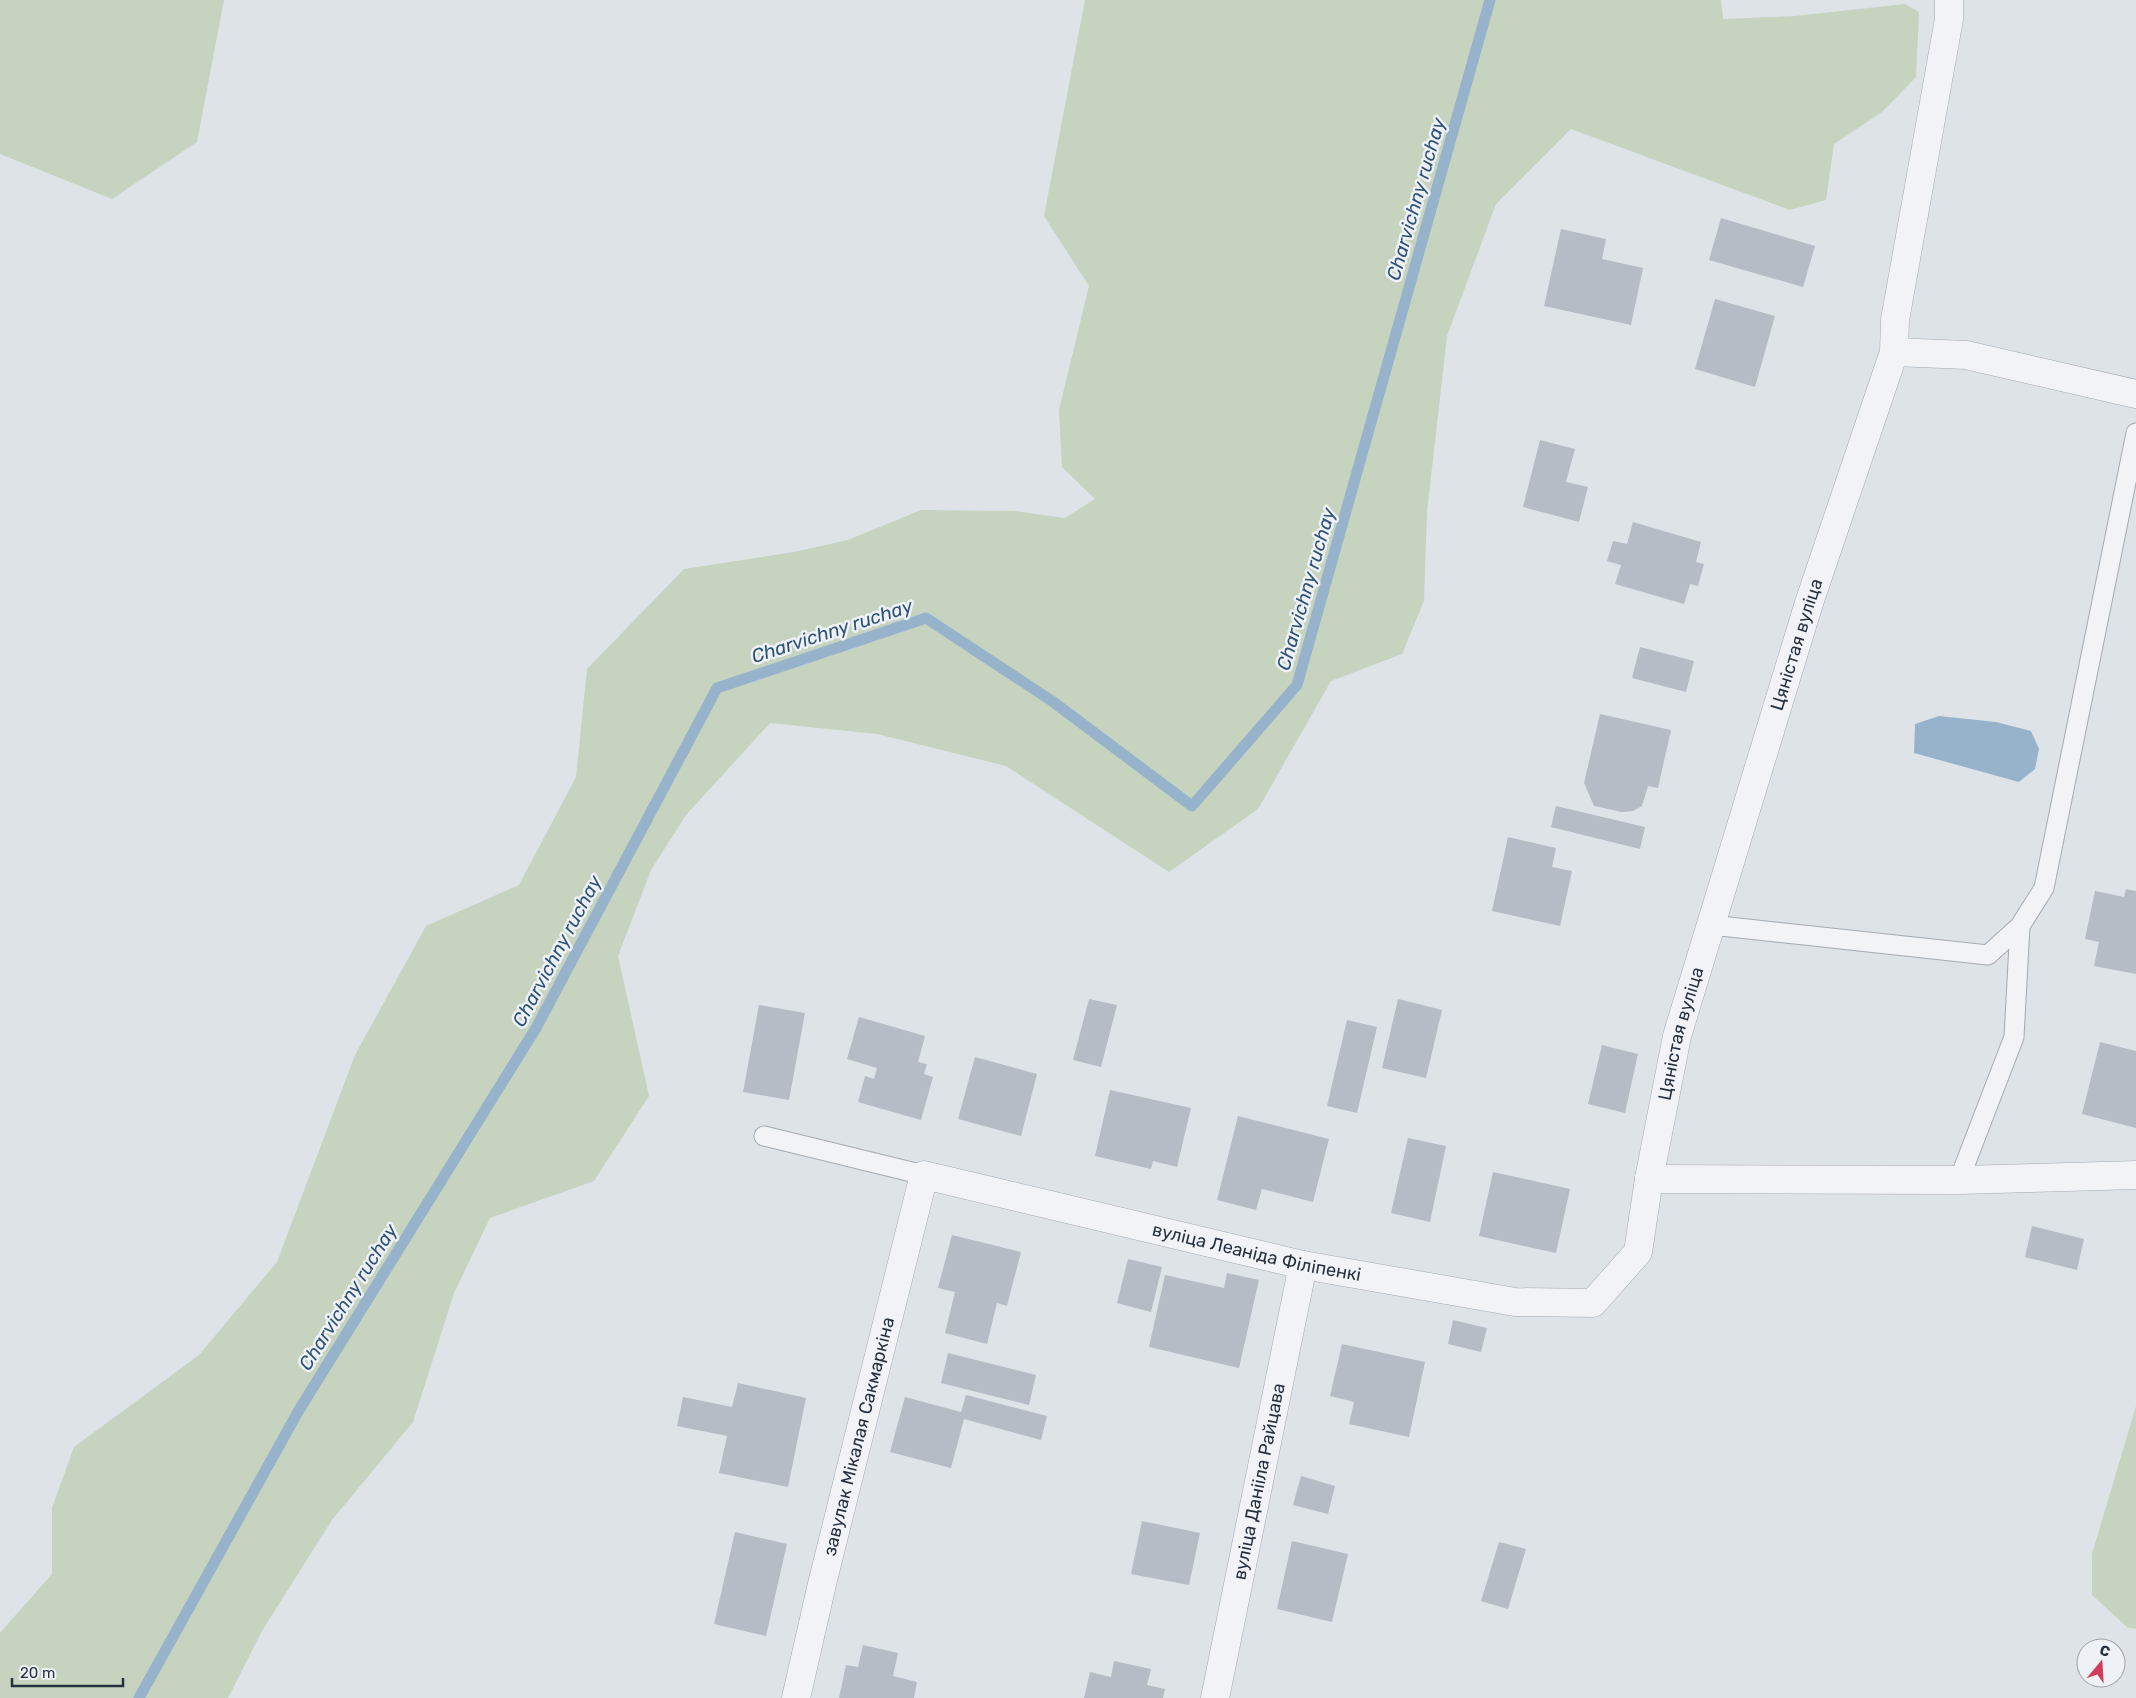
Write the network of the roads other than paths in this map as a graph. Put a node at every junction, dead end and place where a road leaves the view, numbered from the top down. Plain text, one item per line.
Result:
1 (1949, 0) edge
2 (1894, 352) junction
3 (2136, 394) edge
4 (2136, 433) edge
5 (1711, 925) junction
6 (2020, 926) junction
7 (764, 1136) dead end
8 (924, 1175) junction
9 (2136, 1175) edge
10 (1650, 1179) junction
11 (1959, 1180) junction
12 (1303, 1265) junction
13 (1593, 1303) joint
14 (796, 1698) edge
15 (1215, 1698) edge

1 - 2 street, Цяністая вуліца
2 - 3 street
2 - 5 street, Цяністая вуліца
4 - 6 lane
5 - 6 lane
5 - 10 street, Цяністая вуліца
6 - 11 lane
7 - 8 lane
8 - 12 street, вуліца Леаніда Філіпенкі
8 - 14 street, завулак Мікалая Сакмаркіна
9 - 11 street
10 - 11 street
10 - 13 street, Цяністая вуліца
12 - 13 street, вуліца Леаніда Філіпенкі
12 - 15 street, вуліца Данііла Райцава

